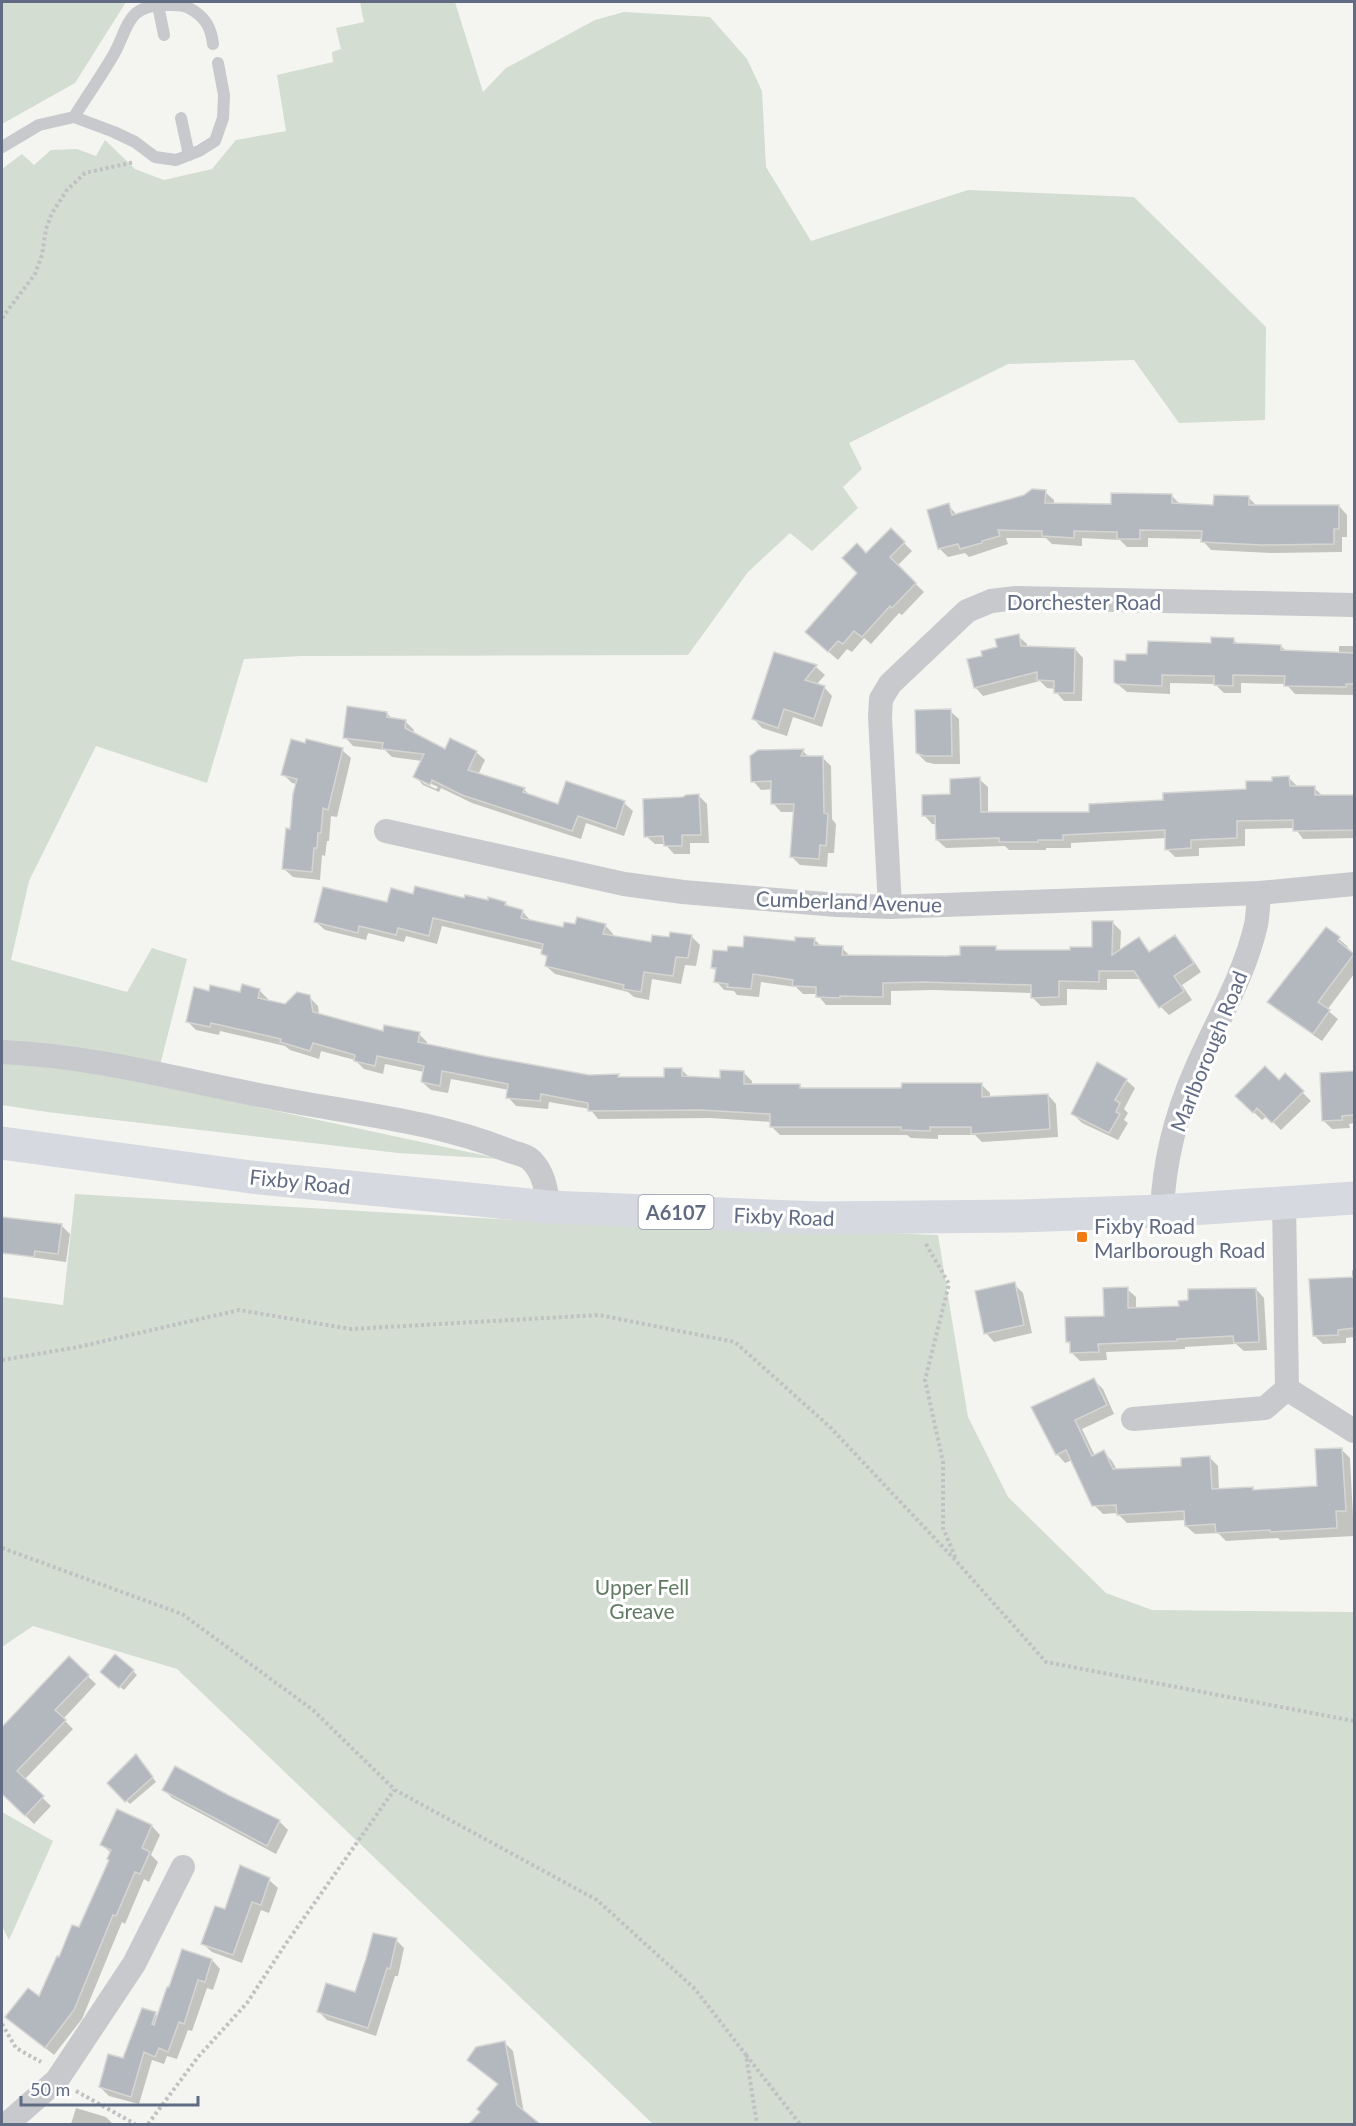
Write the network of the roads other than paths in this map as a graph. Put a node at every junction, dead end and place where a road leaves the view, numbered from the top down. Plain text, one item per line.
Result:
1 (158, 5) junction
2 (164, 35) dead end
3 (213, 44) dead end
4 (218, 63) dead end
5 (74, 117) junction
6 (181, 118) dead end
7 (2, 147) edge
8 (189, 155) junction
9 (1354, 606) edge
10 (386, 831) dead end
11 (1354, 884) edge
12 (1259, 893) junction
13 (890, 907) junction
14 (2, 1052) edge
15 (2, 1143) edge
16 (1354, 1198) edge
17 (1284, 1202) junction
18 (549, 1207) junction
19 (1162, 1211) junction
20 (1287, 1389) junction
21 (1133, 1419) dead end
22 (1354, 1431) edge
23 (183, 1867) dead end
24 (7, 2124) edge

1 - 2 lane
1 - 3 lane
1 - 5 lane
4 - 8 lane
5 - 7 lane
5 - 8 lane
6 - 8 lane
9 - 13 street, Dorchester Road
10 - 13 street, Cumberland Avenue
11 - 12 street, Cumberland Avenue
12 - 13 street, Cumberland Avenue
12 - 19 street, Marlborough Road
14 - 18 street
15 - 18 main road, Fixby Road / A6107
16 - 17 main road, Fixby Road / A6107
17 - 19 main road, Fixby Road / A6107
17 - 20 street
18 - 19 main road, Fixby Road / A6107
20 - 21 street
20 - 22 street
23 - 24 street

